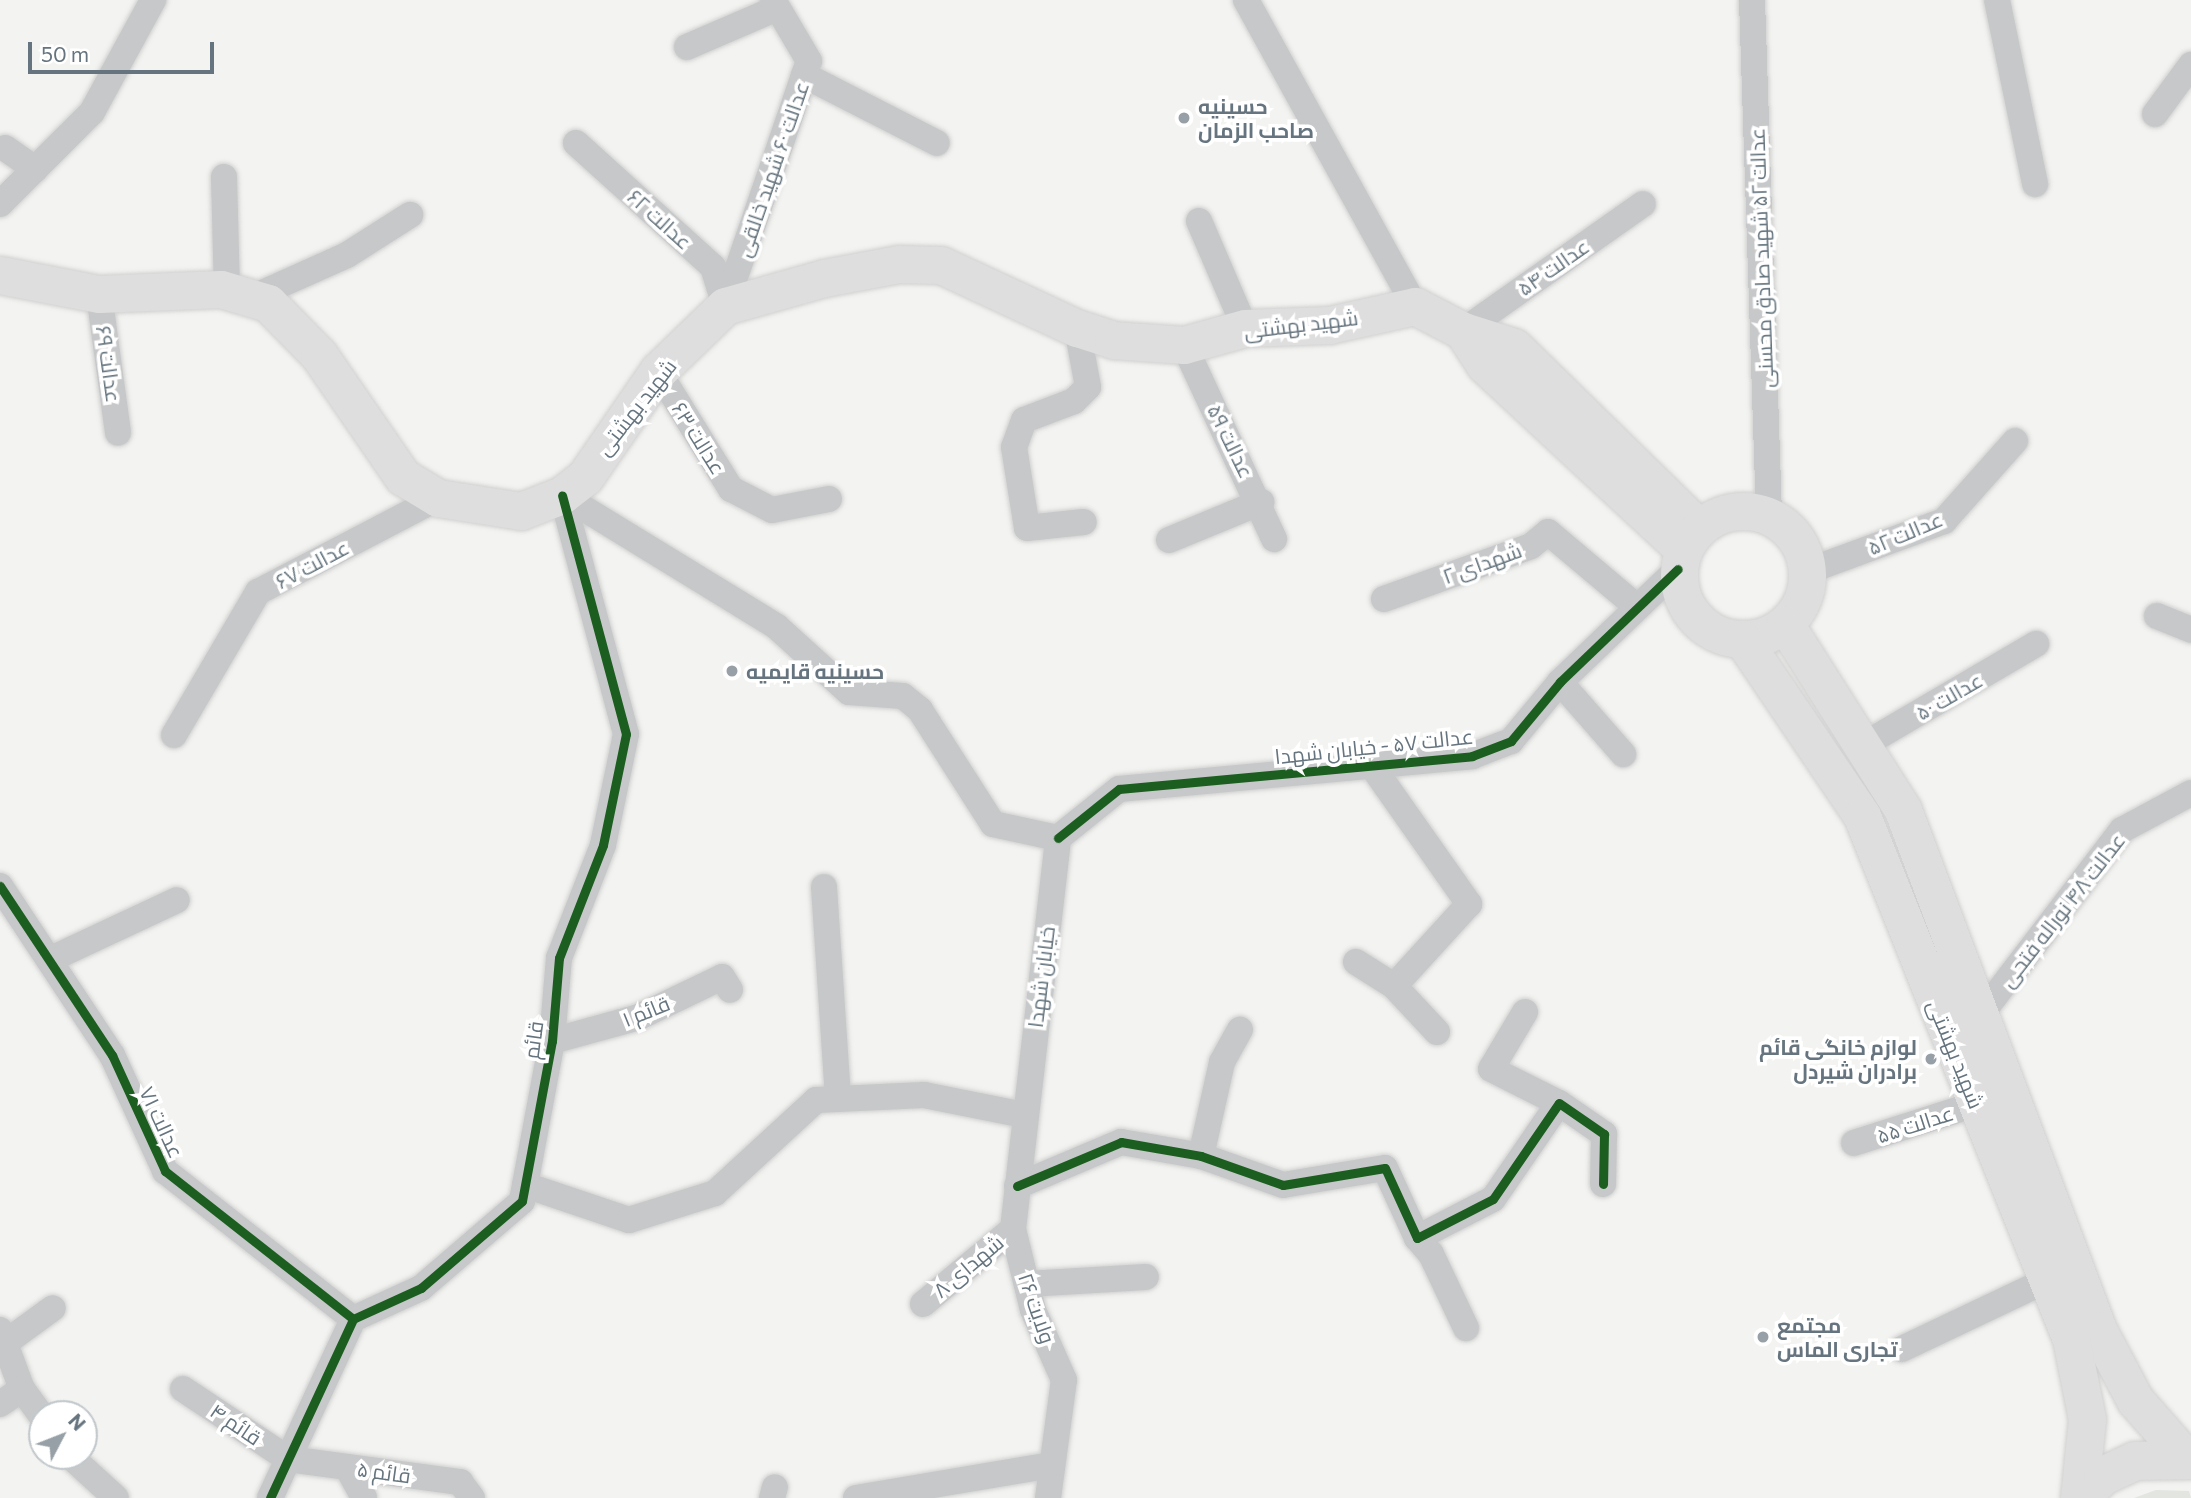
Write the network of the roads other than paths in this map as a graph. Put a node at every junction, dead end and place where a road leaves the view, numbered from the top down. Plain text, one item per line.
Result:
1 (153, 0) edge
2 (1246, 0) edge
3 (1752, 0) edge
4 (1997, 0) edge
5 (773, 5) edge
6 (687, 47) dead end
7 (2191, 65) edge
8 (804, 75) junction
9 (2155, 114) dead end
10 (576, 143) dead end
11 (937, 143) dead end
12 (5, 148) dead end
13 (35, 169) junction
14 (224, 177) dead end
15 (2035, 184) dead end
16 (0, 204) edge
17 (1643, 204) dead end
18 (410, 215) dead end
19 (1199, 221) dead end
20 (0, 275) edge
21 (99, 294) junction
22 (239, 294) junction
23 (724, 306) junction
24 (1415, 306) junction
25 (1077, 328) junction
26 (1245, 328) junction
27 (1463, 331) junction
28 (1184, 345) junction
29 (658, 371) junction
30 (118, 433) dead end
31 (2015, 441) dead end
32 (562, 495) junction
33 (438, 498) junction
34 (829, 499) dead end
35 (1261, 502) junction
36 (1769, 515) junction
37 (1084, 522) dead end
38 (1274, 539) dead end
39 (1170, 540) dead end
40 (1687, 549) junction
41 (1808, 571) junction
42 (1384, 599) dead end
43 (1636, 606) junction
44 (2157, 616) dead end
45 (1785, 624) junction
46 (2191, 631) edge
47 (1743, 640) junction
48 (2036, 644) dead end
49 (1560, 682) junction
50 (174, 735) dead end
51 (1862, 746) junction
52 (1623, 754) dead end
53 (1373, 766) junction
54 (2191, 793) edge
55 (1058, 838) junction
56 (0, 886) edge
57 (824, 887) dead end
58 (177, 900) dead end
59 (49, 960) junction
60 (1356, 962) dead end
61 (1394, 986) junction
62 (730, 990) dead end
63 (1525, 1012) dead end
64 (1979, 1017) junction
65 (1240, 1030) dead end
66 (1437, 1032) dead end
67 (552, 1041) junction
68 (838, 1099) junction
69 (1559, 1103) junction
70 (1976, 1104) junction
71 (1024, 1115) junction
72 (1854, 1143) dead end
73 (1201, 1156) junction
74 (1603, 1184) dead end
75 (525, 1185) junction
76 (1017, 1186) junction
77 (1013, 1229) junction
78 (1417, 1238) junction
79 (1146, 1277) dead end
80 (2047, 1280) junction
81 (1027, 1284) junction
82 (923, 1304) dead end
83 (53, 1308) dead end
84 (353, 1319) junction
85 (1466, 1328) dead end
86 (2, 1336) edge
87 (1902, 1349) dead end
88 (22, 1389) junction
89 (183, 1389) dead end
90 (30, 1400) edge
91 (0, 1404) edge
92 (288, 1459) junction
93 (2188, 1459) edge
94 (1052, 1465) junction
95 (347, 1467) junction
96 (85, 1470) edge
97 (116, 1498) edge
98 (270, 1498) edge
99 (364, 1498) edge
100 (471, 1498) edge
101 (856, 1498) edge
102 (1048, 1498) edge
103 (2080, 1498) edge

1 - 13 street
2 - 24 street
3 - 36 street, عدالت ۵۲ شهید صادق محسنی
4 - 15 street
5 - 6 street
5 - 8 street, عدالت ۶۰ شهید خالقی
7 - 9 street
8 - 11 street
8 - 23 street, عدالت ۶۰ شهید خالقی
10 - 23 street, عدالت ۶۲
12 - 13 street
13 - 16 street
14 - 22 street
17 - 27 street, عدالت ۵۴
18 - 22 street
19 - 26 street
20 - 21 main road
21 - 22 main road
21 - 30 street, عدالت ۶۹
22 - 33 main road, شهید بهشتی
23 - 25 main road, شهید بهشتی
23 - 29 main road, شهید بهشتی
24 - 26 main road, شهید بهشتی
24 - 27 main road
25 - 28 main road, شهید بهشتی
25 - 37 street
26 - 28 main road, شهید بهشتی
27 - 40 main road
28 - 35 street, عدالت ۵۹
29 - 32 main road, شهید بهشتی
29 - 34 street, عدالت ۶۳
31 - 41 street, عدالت ۵۲
32 - 33 main road, شهید بهشتی
32 - 55 street
32 - 67 street, قائم
33 - 50 street, عدالت ۶۷
35 - 38 street, عدالت ۵۹
35 - 39 street
36 - 40 main road
36 - 41 main road
40 - 43 street, عدالت ۵۷ - خیابان شهدا
40 - 47 main road
41 - 45 main road
42 - 43 street, شهدای ۲
43 - 49 street, عدالت ۵۷ - خیابان شهدا
44 - 46 street
45 - 47 main road
45 - 51 main road, شهید بهشتی
47 - 70 main road, شهید بهشتی
48 - 51 street, عدالت ۵۰
49 - 52 street
49 - 53 street, عدالت ۵۷ - خیابان شهدا
51 - 64 main road, شهید بهشتی
53 - 55 street, عدالت ۵۷ - خیابان شهدا
53 - 61 street
54 - 64 street, عدالت ۴۸ نوراله فتحی
55 - 71 street, خیابان شهدا
56 - 59 street, عدالت ۷۱
57 - 68 street
58 - 59 street
59 - 84 street, عدالت ۷۱
60 - 61 street
61 - 66 street
62 - 67 street, قائم ۱
63 - 69 street
64 - 93 main road, شهید بهشتی
65 - 73 street
67 - 75 street, قائم
68 - 71 street
68 - 75 street
69 - 74 street
69 - 78 street
70 - 72 street, عدالت ۵۵
70 - 80 main road, شهید بهشتی
71 - 76 street, ولایت ۲۶
73 - 76 street
73 - 78 street
75 - 84 street, قائم
76 - 77 street, ولایت ۲۶
77 - 81 street, ولایت ۲۶
77 - 82 street, شهدای ۸
78 - 85 street
79 - 81 street
80 - 87 street
80 - 103 main road, شهید بهشتی
81 - 94 street, ولایت ۲۶
83 - 86 street
84 - 92 street
86 - 88 street
88 - 90 street
88 - 91 street
89 - 92 street, قائم ۴
92 - 95 street, قائم ۵
92 - 98 street
93 - 103 main road
94 - 101 street
94 - 102 street, ولایت ۲۶
95 - 99 street
95 - 100 street, قائم ۵
96 - 97 street

